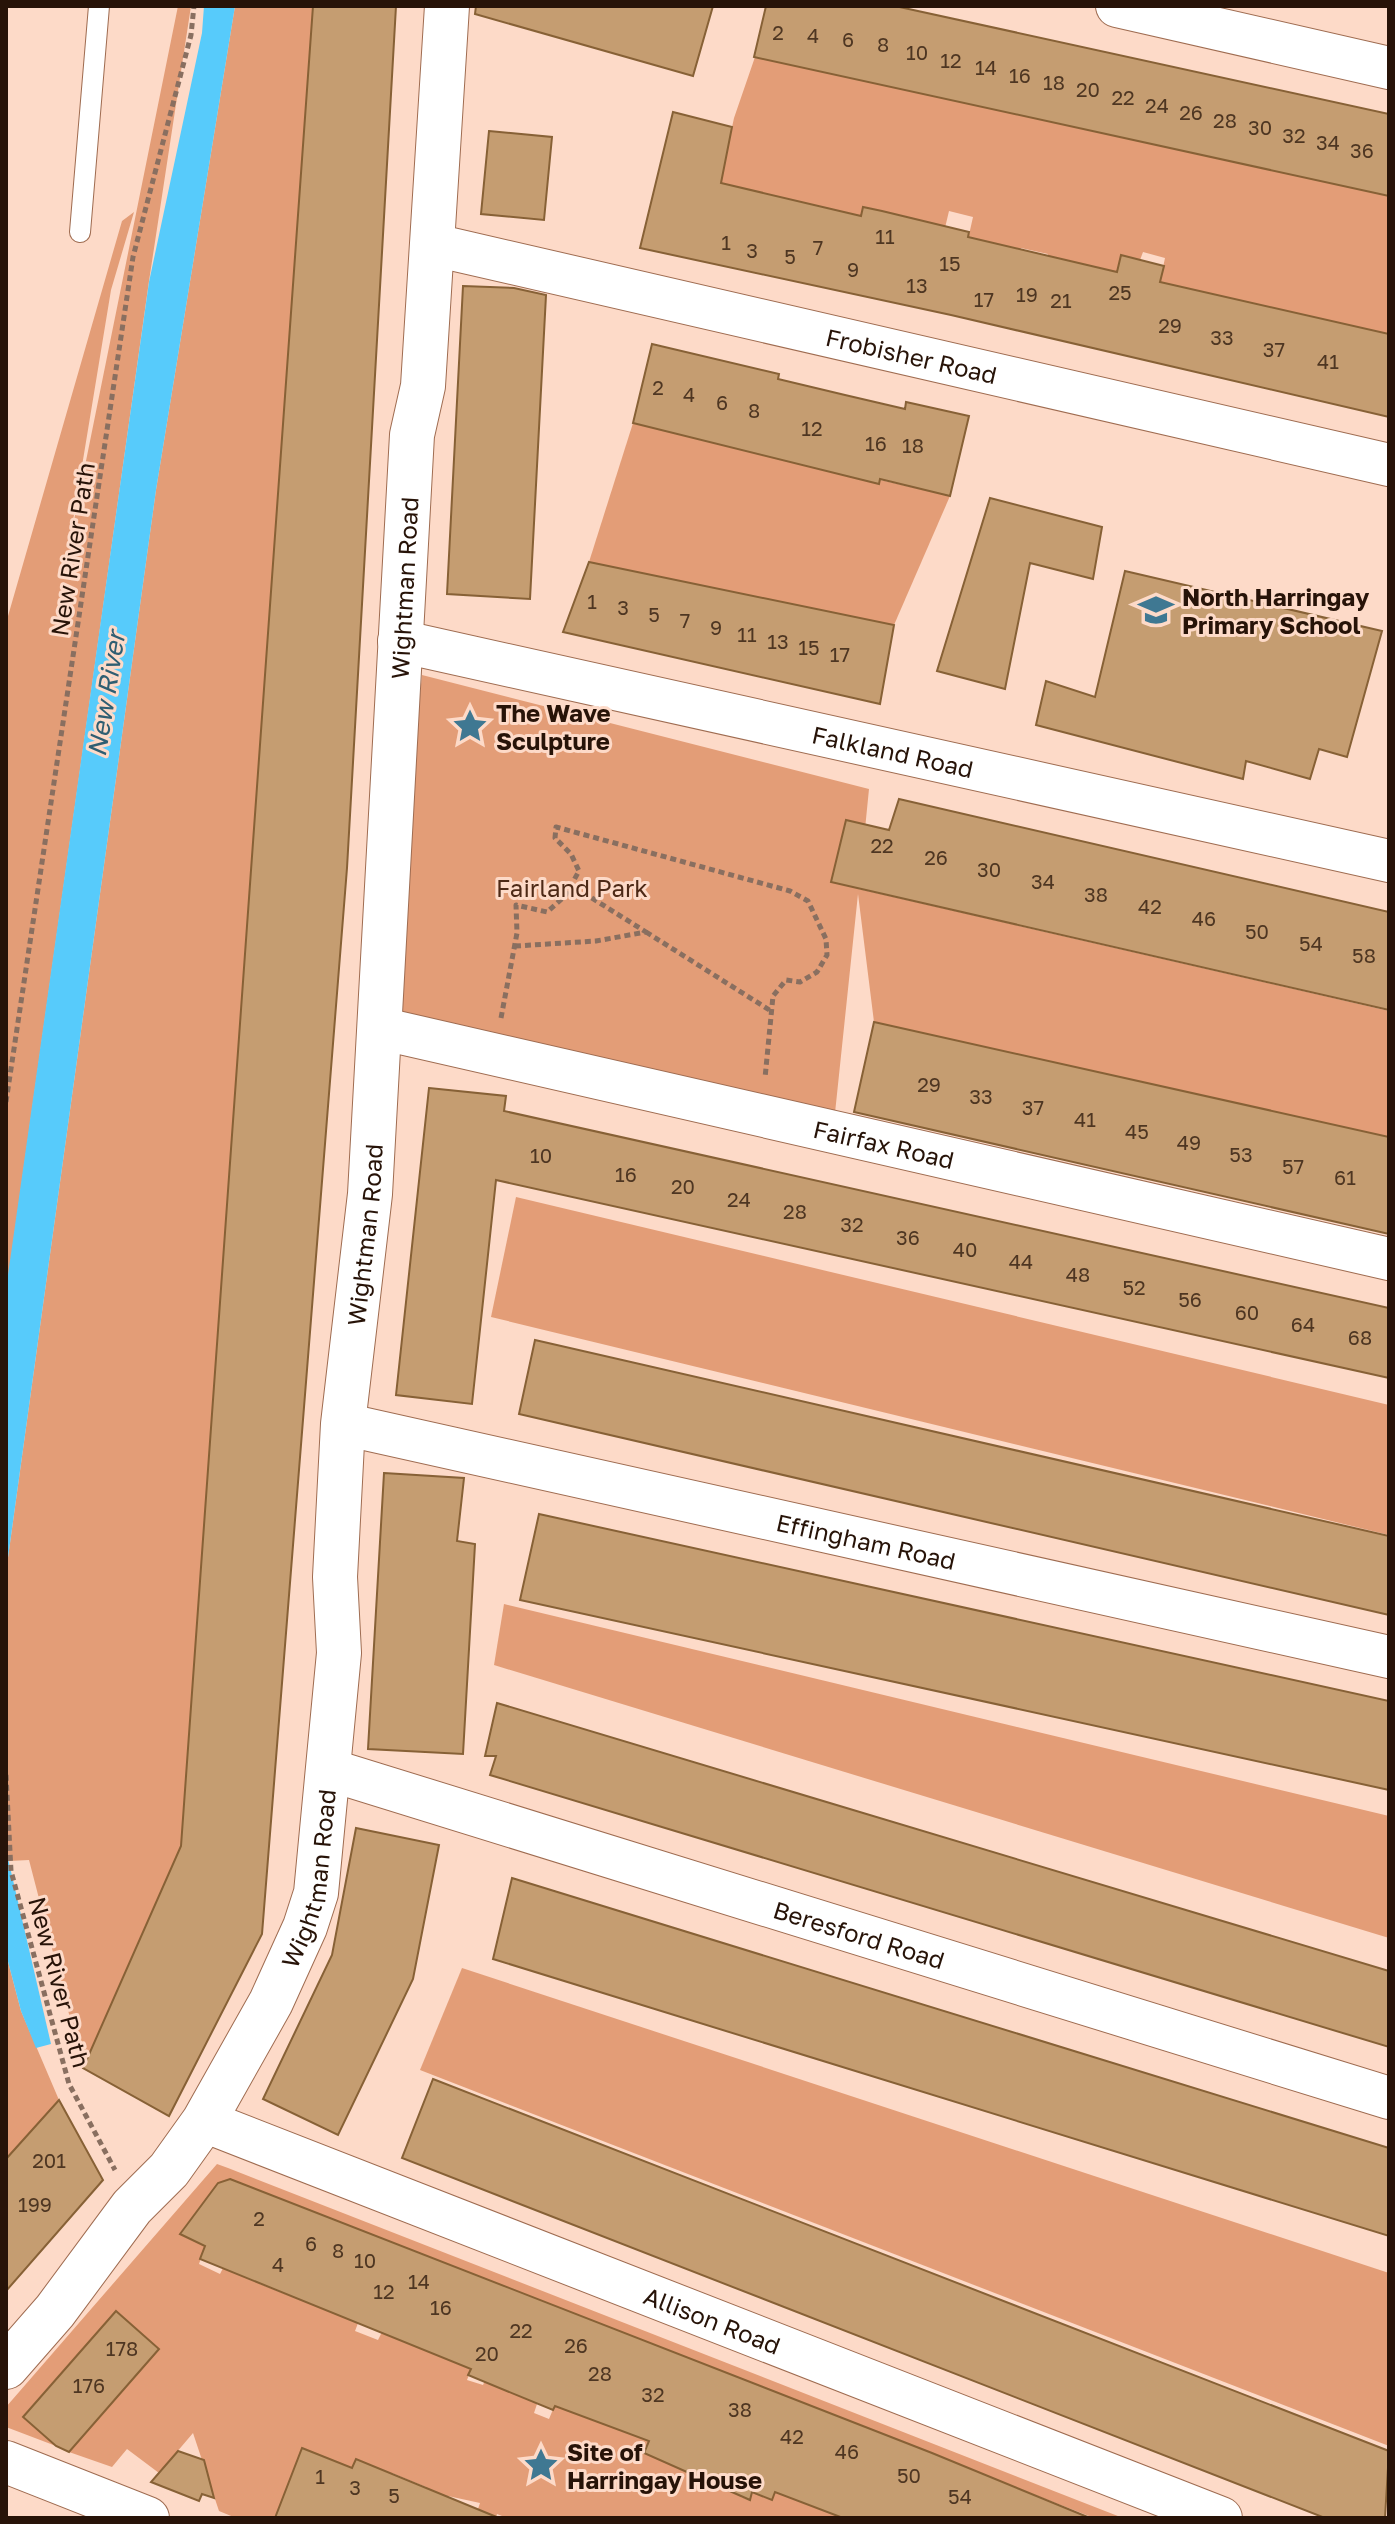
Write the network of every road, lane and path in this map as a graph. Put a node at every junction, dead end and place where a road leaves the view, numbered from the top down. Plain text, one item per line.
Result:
1 (99, 6) edge
2 (194, 6) edge
3 (447, 6) edge
4 (1117, 6) edge
5 (1389, 68) edge
6 (80, 232) dead end
7 (434, 245) junction
8 (1389, 465) edge
9 (399, 641) junction
10 (1389, 861) edge
11 (571, 885) junction
12 (646, 932) junction
13 (515, 946) junction
14 (771, 1011) junction
15 (379, 1028) junction
16 (495, 1054) junction
17 (6, 1102) edge
18 (761, 1116) junction
19 (1389, 1259) edge
20 (343, 1424) junction
21 (1389, 1657) edge
22 (330, 1770) junction
23 (6, 1775) edge
24 (1389, 2098) edge
25 (204, 2121) junction
26 (119, 2179) dead end
27 (6, 2367) edge
28 (6, 2462) edge
29 (148, 2518) edge
30 (1221, 2518) edge

1 - 6 lane
2 - 17 path, New River Path
3 - 7 main road, Wightman Road
4 - 5 street
7 - 8 street, Frobisher Road
7 - 9 main road, Wightman Road
9 - 10 street, Falkland Road
9 - 15 main road, Wightman Road
11 - 12 path
11 - 13 path
11 - 14 path
12 - 13 path
12 - 14 path
13 - 16 path
14 - 18 path
15 - 16 street, Fairfax Road
15 - 20 main road, Wightman Road
16 - 18 street, Fairfax Road
18 - 19 street, Fairfax Road
20 - 21 street, Effingham Road
20 - 22 main road, Wightman Road
22 - 24 street, Beresford Road
22 - 25 main road, Wightman Road
23 - 26 path, New River Path
25 - 27 main road, Wightman Road
25 - 30 street, Allison Road
28 - 29 street

